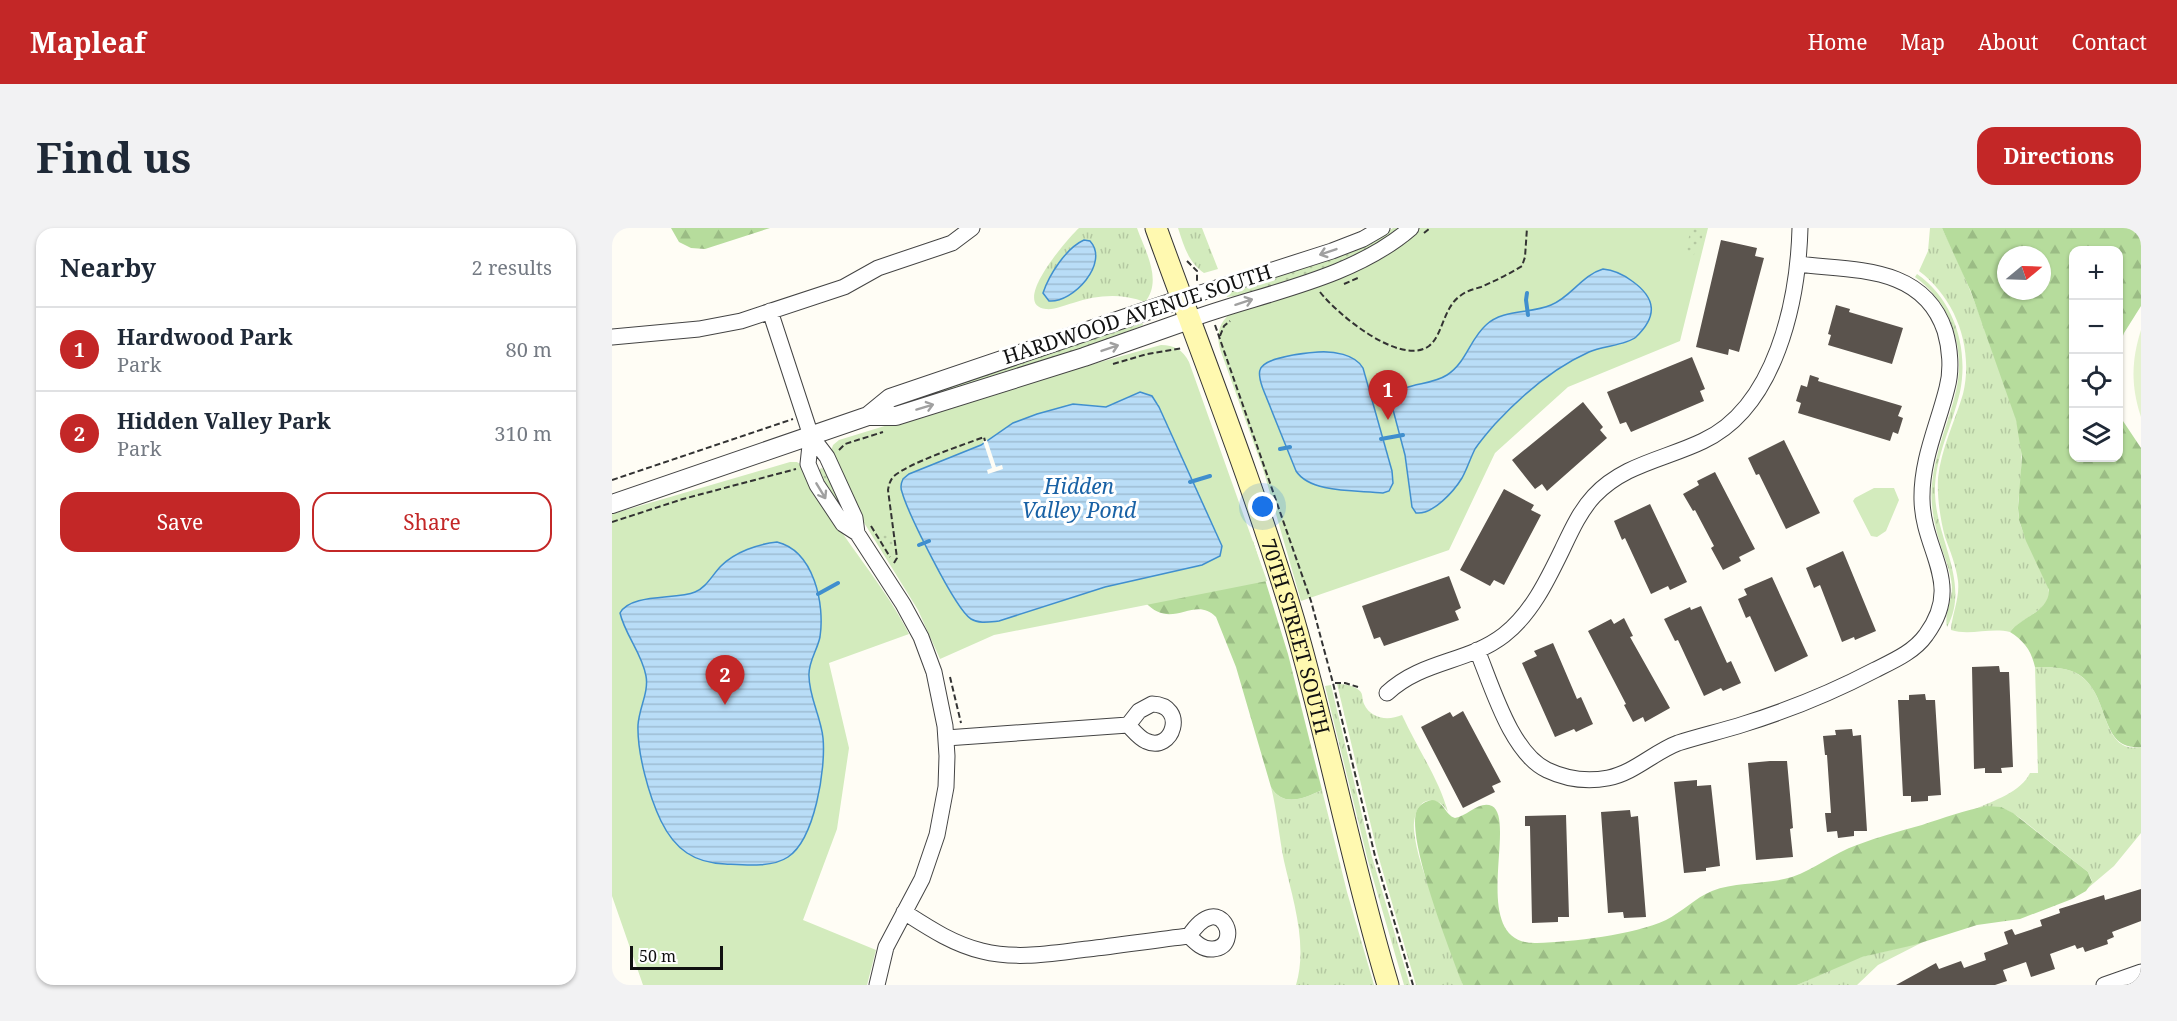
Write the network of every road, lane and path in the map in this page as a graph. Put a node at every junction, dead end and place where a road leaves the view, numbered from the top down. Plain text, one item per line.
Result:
1 (972, 228) edge
2 (1156, 228) edge
3 (1382, 228) edge
4 (1410, 228) edge
5 (1527, 228) edge
6 (1800, 228) edge
7 (1185, 258) dead end
8 (1798, 264) junction
9 (1197, 272) dead end
10 (1320, 292) dead end
11 (1182, 299) junction
12 (770, 311) junction
13 (1189, 320) junction
14 (612, 337) edge
15 (867, 416) junction
16 (786, 421) dead end
17 (811, 436) junction
18 (985, 441) dead end
19 (797, 468) dead end
20 (612, 480) edge
21 (612, 504) edge
22 (612, 522) edge
23 (894, 563) dead end
24 (1477, 650) junction
25 (1333, 683) dead end
26 (1358, 687) dead end
27 (1387, 693) dead end
28 (1128, 725) dead end
29 (946, 738) junction
30 (904, 912) junction
31 (1189, 936) dead end
32 (2141, 972) edge
33 (877, 985) edge
34 (1388, 985) edge
35 (2104, 985) edge

1 - 12 street
2 - 11 main road, 70TH STREET SOUTH
3 -> 11 street, HARDWOOD AVENUE SOUTH
13 -> 4 street, HARDWOOD AVENUE SOUTH
5 - 10 path
6 - 8 street
7 - 9 path
8 - 24 street
8 - 24 street
11 - 13 main road, 70TH STREET SOUTH
11 - 15 street, HARDWOOD AVENUE SOUTH
12 - 14 street
12 - 17 street
15 -> 13 street, HARDWOOD AVENUE SOUTH
13 - 34 main road, 70TH STREET SOUTH
15 - 17 street, HARDWOOD AVENUE SOUTH
16 - 20 path
17 - 21 street, HARDWOOD AVENUE SOUTH
17 - 29 street
18 - 23 path
19 - 22 path
24 - 27 street
25 - 26 path
28 - 29 street
29 - 30 street
30 - 31 street
30 - 33 street
32 - 35 street

